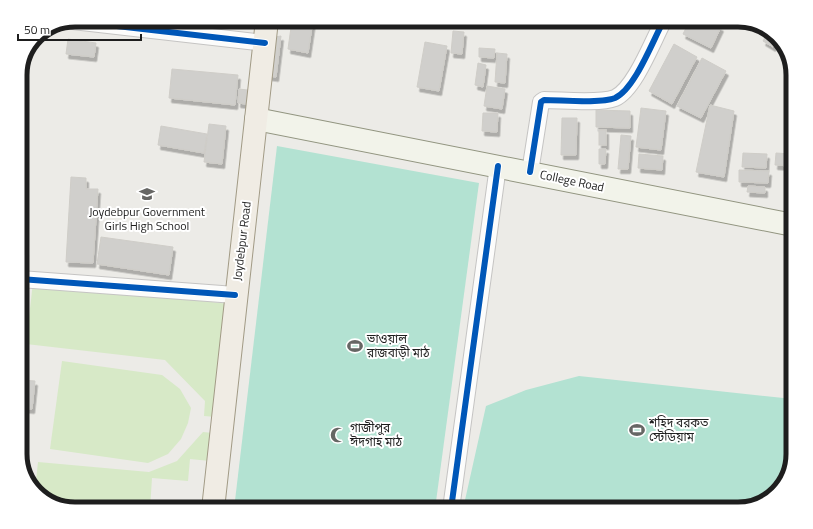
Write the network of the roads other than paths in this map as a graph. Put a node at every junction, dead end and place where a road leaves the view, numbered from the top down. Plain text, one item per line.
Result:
1 (125, 27) edge
2 (266, 27) edge
3 (660, 27) edge
4 (264, 43) junction
5 (256, 119) junction
6 (498, 166) junction
7 (530, 172) junction
8 (786, 224) edge
9 (27, 280) edge
10 (236, 295) junction
11 (214, 502) edge
12 (452, 502) edge

1 - 4 street
2 - 4 main road, Joydebpur Road
3 - 7 street
4 - 5 main road, Joydebpur Road
5 - 6 main road, College Road
5 - 10 main road, Joydebpur Road
6 - 7 main road, College Road
6 - 12 street
7 - 8 main road, College Road
9 - 10 street
10 - 11 main road, Joydebpur Road

